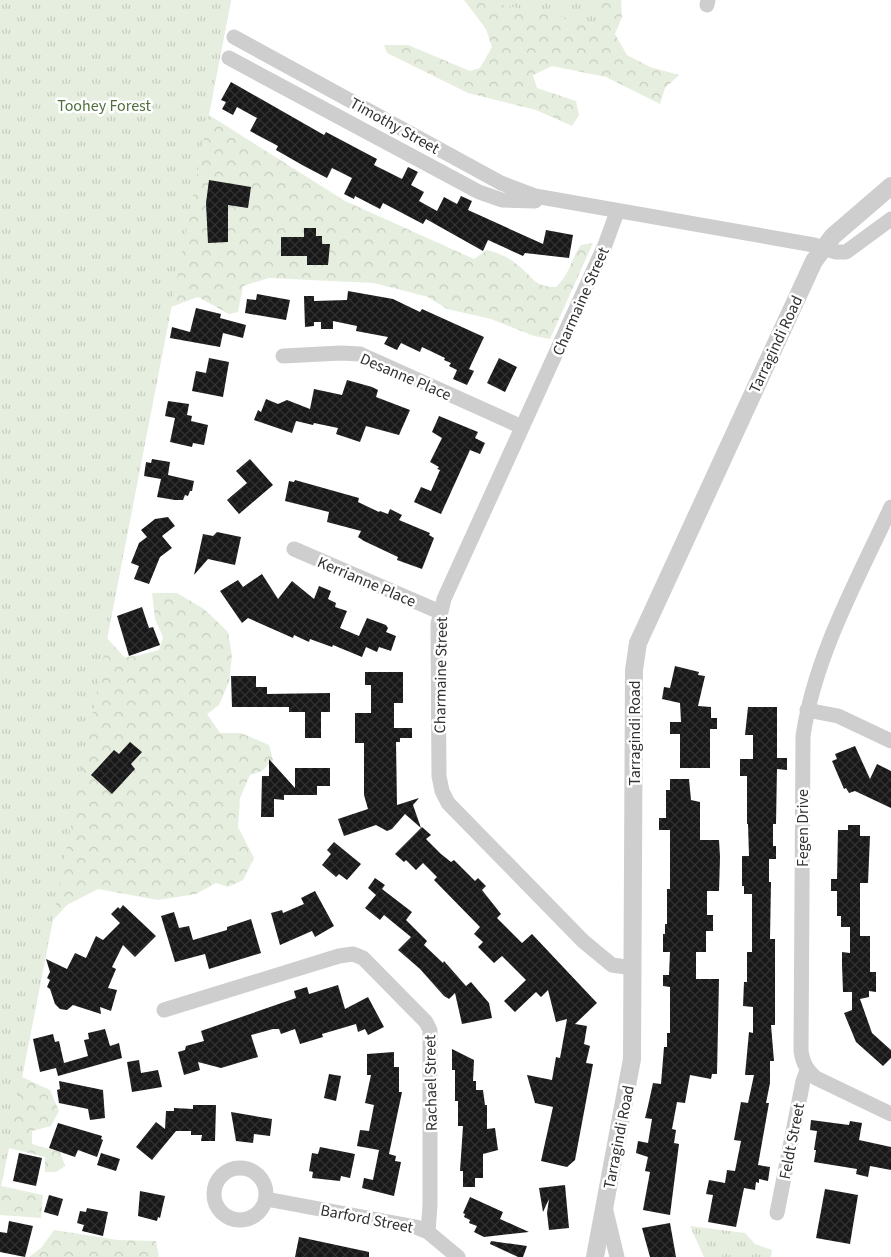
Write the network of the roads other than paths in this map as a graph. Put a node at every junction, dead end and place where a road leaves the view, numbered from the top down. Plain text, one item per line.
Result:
1 (234, 37) dead end
2 (229, 58) dead end
3 (891, 186) edge
4 (561, 202) junction
5 (617, 212) junction
6 (891, 219) edge
7 (822, 248) junction
8 (283, 356) dead end
9 (522, 427) junction
10 (891, 507) edge
11 (294, 549) dead end
12 (440, 612) junction
13 (807, 710) junction
14 (891, 741) edge
15 (633, 968) junction
16 (164, 1010) dead end
17 (807, 1070) junction
18 (891, 1114) edge
19 (266, 1199) dead end
20 (605, 1206) junction
21 (776, 1214) dead end
22 (428, 1232) junction
23 (458, 1257) edge
24 (595, 1257) edge
25 (617, 1257) edge

1 - 4 street, Timothy Street
2 - 4 street, Timothy Street
3 - 7 street, Tarragindi Road
4 - 5 street, Timothy Street
5 - 7 street, Timothy Street
5 - 9 street, Charmaine Street
6 - 7 street
7 - 15 street, Tarragindi Road
8 - 9 street, Desanne Place
9 - 12 street, Charmaine Street
10 - 13 street, Fegen Drive
11 - 12 street, Kerrianne Place
12 - 15 street, Charmaine Street
13 - 14 street
13 - 17 street, Fegen Drive
15 - 20 street, Tarragindi Road
16 - 22 street, Rachael Street
17 - 18 street
17 - 21 street, Feldt Street
19 - 22 street, Barford Street
20 - 24 street, Tarragindi Road
20 - 25 street
22 - 23 street, Barford Street

